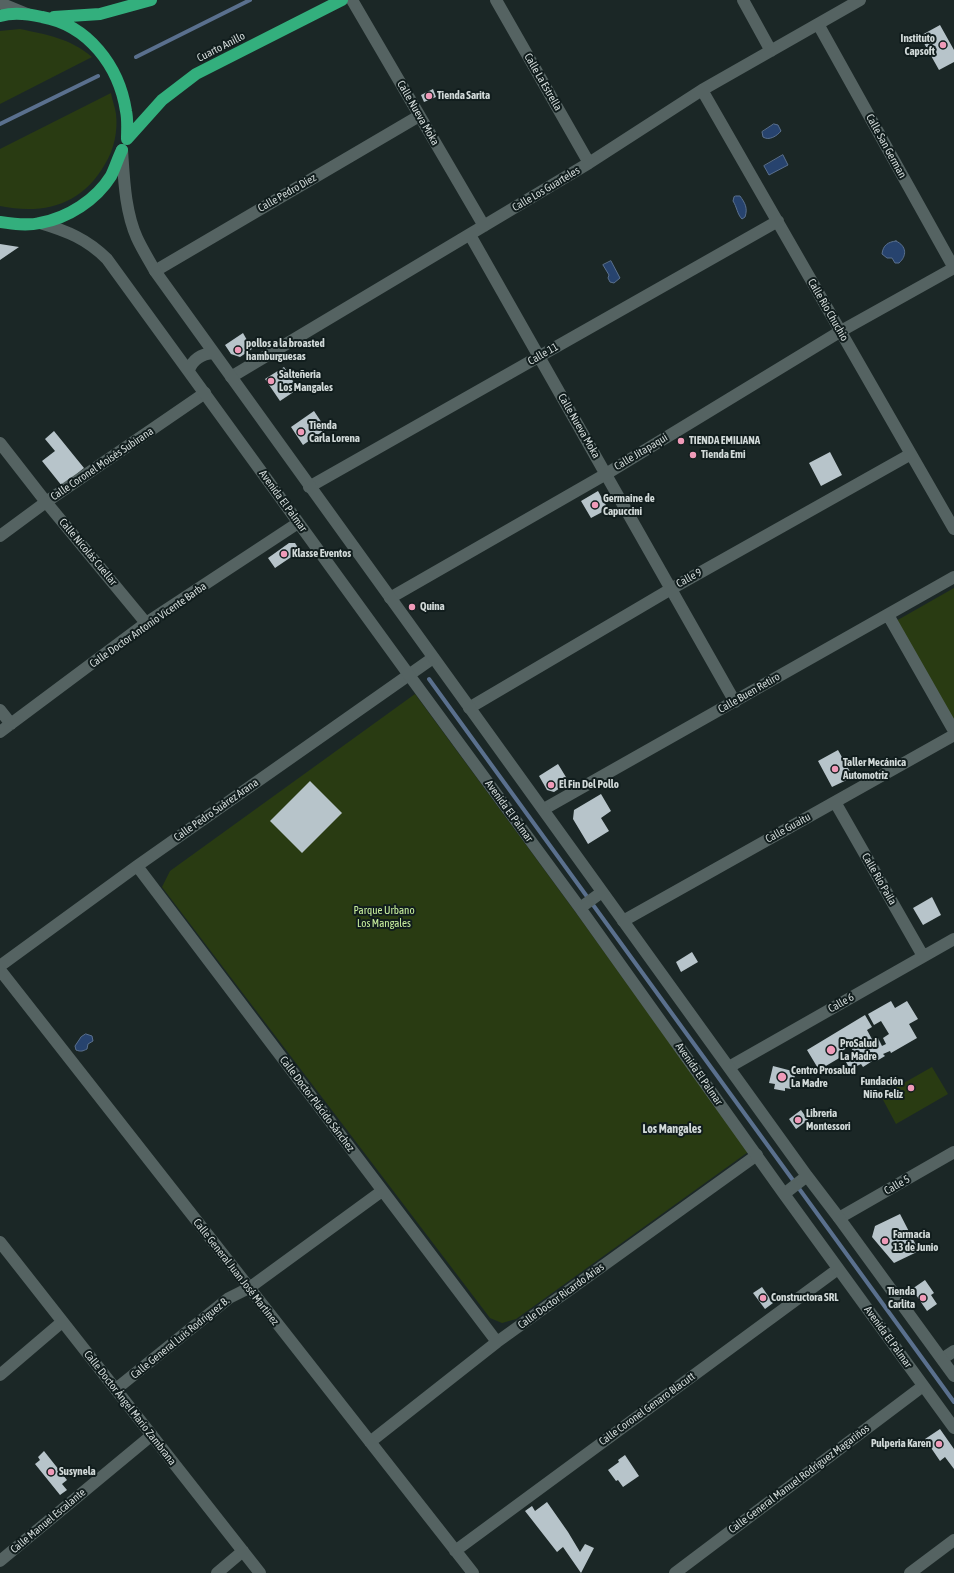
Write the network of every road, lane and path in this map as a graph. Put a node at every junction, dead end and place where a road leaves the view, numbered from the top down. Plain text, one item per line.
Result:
1 (342, 0) edge
2 (352, 0) edge
3 (496, 0) edge
4 (743, 0) edge
5 (860, 0) edge
6 (148, 1) edge
7 (0, 3) edge
8 (28, 14) junction
9 (0, 16) edge
10 (48, 18) junction
11 (818, 24) junction
12 (771, 51) junction
13 (702, 90) junction
14 (419, 116) junction
15 (122, 150) joint
16 (589, 163) junction
17 (778, 221) junction
18 (0, 222) edge
19 (40, 224) junction
20 (484, 226) junction
21 (470, 235) junction
22 (954, 268) edge
23 (155, 271) junction
24 (841, 331) junction
25 (213, 353) junction
26 (539, 356) junction
27 (189, 370) junction
28 (231, 377) junction
29 (205, 393) junction
30 (0, 443) edge
31 (911, 454) junction
32 (606, 474) junction
33 (310, 487) junction
34 (46, 502) junction
35 (298, 523) junction
36 (954, 529) edge
37 (0, 536) edge
38 (954, 577) edge
39 (671, 589) junction
40 (390, 598) junction
41 (888, 615) junction
42 (146, 623) junction
43 (433, 658) junction
44 (409, 675) junction
45 (735, 702) junction
46 (469, 708) junction
47 (0, 710) edge
48 (11, 724) junction
49 (954, 731) edge
50 (0, 732) edge
51 (954, 735) edge
52 (835, 802) junction
53 (544, 809) junction
54 (136, 866) junction
55 (599, 894) junction
56 (583, 905) junction
57 (623, 921) junction
58 (954, 939) edge
59 (923, 956) junction
60 (0, 966) edge
61 (0, 970) edge
62 (729, 1067) junction
63 (954, 1152) edge
64 (756, 1155) junction
65 (804, 1178) junction
66 (382, 1192) junction
67 (787, 1192) junction
68 (839, 1218) junction
69 (0, 1242) edge
70 (838, 1269) junction
71 (249, 1288) junction
72 (62, 1322) junction
73 (497, 1342) junction
74 (954, 1351) edge
75 (942, 1359) junction
76 (0, 1375) edge
77 (954, 1376) edge
78 (923, 1386) junction
79 (116, 1389) junction
80 (954, 1428) edge
81 (152, 1435) junction
82 (370, 1442) junction
83 (954, 1540) edge
84 (243, 1551) junction
85 (455, 1551) junction
86 (0, 1562) edge
87 (217, 1573) edge
88 (260, 1573) edge
89 (473, 1573) edge
90 (675, 1573) edge
91 (910, 1573) edge

1 - 10 highway, Cuarto Anillo
2 - 14 street, Calle Nueva Moka
3 - 16 street, Calle La Estrella
4 - 12 street
5 - 11 street, Calle Los Guarteles
6 - 10 highway
7 - 8 street
8 - 9 highway
8 - 10 highway
11 - 12 street, Calle Los Guarteles
11 - 22 street, Calle San German
12 - 13 street, Calle Los Guarteles
13 - 16 street, Calle Los Guarteles
13 - 17 street, Calle Río Chuchio
14 - 20 street, Calle Nueva Moka
14 - 23 street, Calle Pedro Díez
15 - 19 highway
15 - 23 street
16 - 20 street, Calle Los Guarteles
17 - 24 street, Calle Río Chuchio
17 - 26 street, Calle 11
18 - 19 highway
19 - 27 street, Avenida El Palmar
20 - 21 street, Calle Los Guarteles
21 - 26 street, Calle Nueva Moka
21 - 28 street, Calle Los Guarteles
22 - 24 street, Calle Jitapaqui
23 - 25 street
24 - 31 street, Calle Río Chuchio
24 - 32 street, Calle Jitapaqui
25 - 27 street
25 - 28 street
26 - 32 street, Calle Nueva Moka
26 - 33 street, Calle 11
27 - 29 street, Avenida El Palmar
28 - 33 street
29 - 34 street, Calle Coronel Moisés Subirana
29 - 35 street, Avenida El Palmar
30 - 34 street, Calle Nicolás Cuellar
31 - 36 street, Calle Río Chuchio
31 - 39 street, Calle 9
32 - 39 street, Calle Nueva Moka
32 - 40 street, Calle Jitapaqui
33 - 40 street
34 - 37 street, Calle Coronel Moisés Subirana
34 - 42 street, Calle Nicolás Cuellar
35 - 42 street, Calle Doctor Antonio Vicente Barba
35 - 44 street, Avenida El Palmar
38 - 41 street, Calle Buen Retiro
39 - 45 street, Calle Nueva Moka
39 - 46 street, Calle 9
40 - 43 street
41 - 45 street, Calle Buen Retiro
41 - 49 street
42 - 48 street, Calle Doctor Antonio Vicente Barba
43 - 44 street, Calle Pedro Suárez Arana
43 - 46 street
44 - 54 street, Calle Pedro Suárez Arana
44 - 56 street, Avenida El Palmar
45 - 53 street, Calle Buen Retiro
46 - 53 street
47 - 48 street
48 - 50 street, Calle Doctor Antonio Vicente Barba
51 - 52 street, Calle Guaitu
52 - 57 street, Calle Guaitu
52 - 59 street, Calle Rio Paila
53 - 55 street
54 - 60 street, Calle Pedro Suárez Arana
54 - 66 street, Calle Doctor Plácido Sánchez
55 - 56 street
55 - 57 street
56 - 64 street, Avenida El Palmar
57 - 62 street
58 - 59 street, Calle 6
59 - 62 street, Calle 6
61 - 71 street, Calle General Juan José Martinez
62 - 65 street
63 - 68 street, Calle 5
64 - 67 street, Avenida El Palmar
64 - 73 street, Calle Doctor Ricardo Arias
65 - 67 street
65 - 68 street
66 - 71 street, Calle General Luis Rodriguez B.
66 - 73 street, Calle Doctor Plácido Sánchez
67 - 70 street, Avenida El Palmar
68 - 75 street
69 - 72 street, Calle Doctor Ángel Mario Zambrana
70 - 78 street, Avenida El Palmar
70 - 85 street, Calle Coronel Genaro Blacutt
71 - 79 street, Calle General Luis Rodriguez B.
71 - 82 street, Calle General Juan José Martinez
72 - 76 street
72 - 79 street, Calle Doctor Ángel Mario Zambrana
73 - 82 street, Calle Doctor Ricardo Arias
74 - 75 street
75 - 77 street
78 - 80 street, Avenida El Palmar
78 - 90 street, Calle General Manuel Rodríguez Magariños
79 - 81 street, Calle Doctor Ángel Mario Zambrana
81 - 84 street, Calle Doctor Ángel Mario Zambrana
81 - 86 street, Calle Manuel Escalante
82 - 85 street, Calle General Juan José Martinez
83 - 91 street
84 - 87 street
84 - 88 street, Calle Doctor Ángel Mario Zambrana
85 - 89 street, Calle General Juan José Martinez

